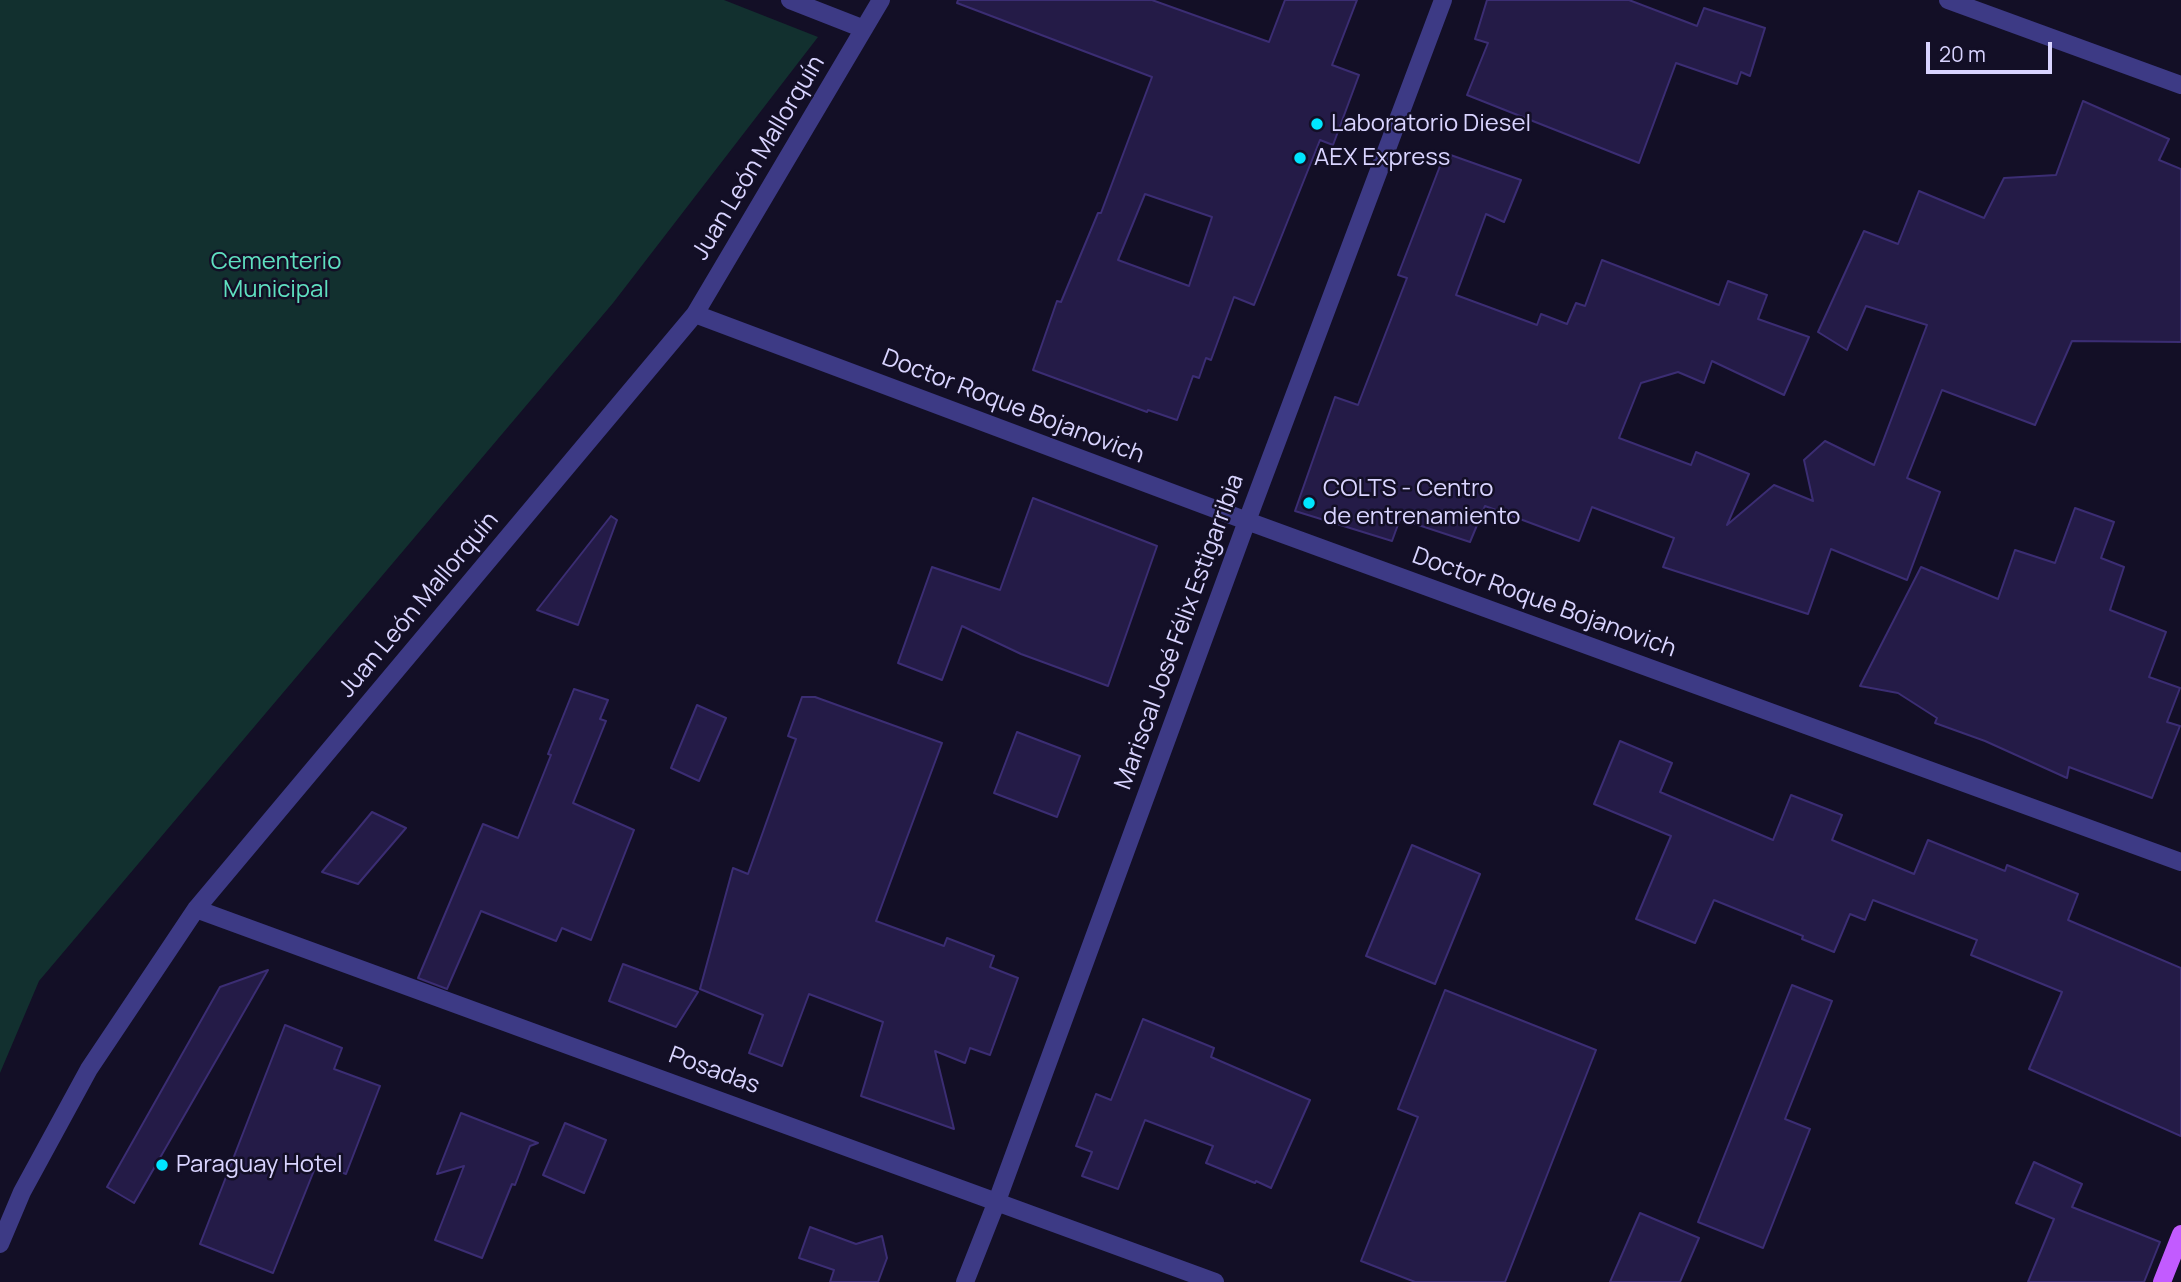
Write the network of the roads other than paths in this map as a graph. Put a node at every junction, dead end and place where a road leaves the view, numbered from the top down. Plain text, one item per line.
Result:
1 (790, 0) edge
2 (881, 0) edge
3 (1443, 0) edge
4 (1948, 0) edge
5 (863, 29) junction
6 (2181, 85) edge
7 (695, 314) junction
8 (1247, 521) junction
9 (2181, 862) edge
10 (196, 909) junction
11 (997, 1201) junction
12 (2181, 1234) edge
13 (0, 1244) edge
14 (965, 1282) edge
15 (1215, 1282) edge
16 (2162, 1282) edge

1 - 5 street
2 - 5 street, Juan León Mallorquín
3 - 8 street, Mariscal José Félix Estigarribia
4 - 6 street
5 - 7 street, Juan León Mallorquín
7 - 8 street, Doctor Roque Bojanovich
7 - 10 street, Juan León Mallorquín
8 - 9 street, Doctor Roque Bojanovich
8 - 11 street, Mariscal José Félix Estigarribia
10 - 11 street, Posadas
10 - 13 street, Juan León Mallorquín
11 - 14 street, Mariscal José Félix Estigarribia
11 - 15 street, Posadas
12 - 16 main road

